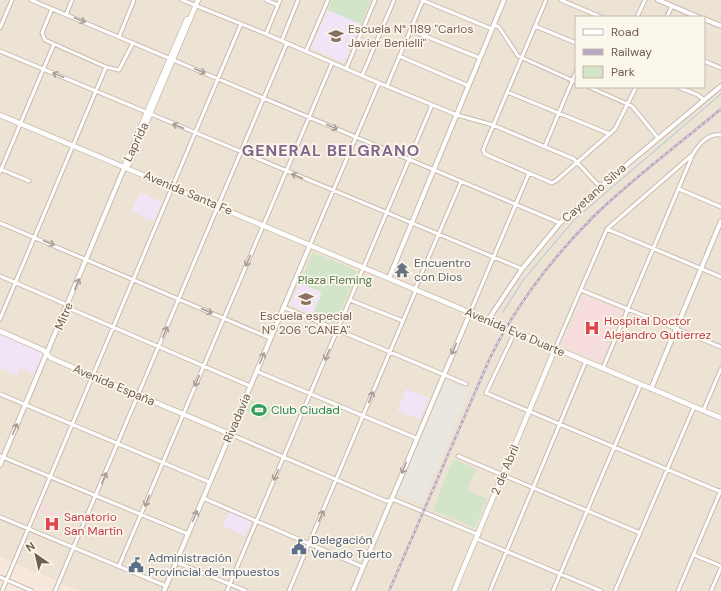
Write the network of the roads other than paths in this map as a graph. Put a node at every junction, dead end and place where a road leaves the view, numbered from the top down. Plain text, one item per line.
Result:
1 (12, 0) edge
2 (31, 0) edge
3 (72, 0) edge
4 (134, 0) edge
5 (182, 0) edge
6 (198, 0) edge
7 (266, 0) edge
8 (280, 0) edge
9 (298, 0) edge
10 (328, 0) edge
11 (375, 0) edge
12 (394, 0) edge
13 (422, 0) edge
14 (504, 0) edge
15 (546, 0) edge
16 (561, 0) edge
17 (576, 0) edge
18 (645, 0) edge
19 (658, 0) edge
20 (194, 3) edge
21 (278, 5) junction
22 (574, 5) junction
23 (672, 6) junction
24 (52, 9) junction
25 (66, 15) junction
26 (598, 16) edge
27 (637, 16) edge
28 (667, 16) edge
29 (696, 16) edge
30 (705, 19) edge
31 (242, 24) junction
32 (535, 26) junction
33 (721, 26) edge
34 (493, 27) junction
35 (0, 28) edge
36 (410, 30) junction
37 (266, 34) junction
38 (118, 37) junction
39 (282, 40) junction
40 (133, 43) junction
41 (287, 43) junction
42 (575, 43) edge
43 (54, 44) junction
44 (0, 51) edge
45 (306, 51) junction
46 (399, 56) junction
47 (171, 58) junction
48 (480, 58) junction
49 (522, 58) junction
50 (705, 61) edge
51 (332, 63) junction
52 (106, 67) junction
53 (721, 68) edge
54 (43, 69) junction
55 (346, 69) junction
56 (362, 76) junction
57 (219, 79) junction
58 (574, 81) edge
59 (379, 83) junction
60 (387, 86) junction
61 (468, 86) junction
62 (721, 86) edge
63 (591, 88) edge
64 (636, 88) edge
65 (680, 88) edge
66 (96, 91) junction
67 (507, 92) junction
68 (264, 98) junction
69 (704, 100) junction
70 (432, 104) junction
71 (628, 104) junction
72 (148, 113) junction
73 (559, 113) junction
74 (0, 115) edge
75 (457, 115) junction
76 (309, 117) junction
77 (21, 124) junction
78 (493, 125) junction
79 (196, 134) junction
80 (610, 134) junction
81 (721, 135) edge
82 (356, 138) junction
83 (658, 138) junction
84 (72, 145) junction
85 (545, 146) junction
86 (241, 152) junction
87 (693, 154) junction
88 (409, 160) junction
89 (578, 163) junction
90 (125, 166) junction
91 (0, 170) edge
92 (434, 171) junction
93 (286, 172) junction
94 (528, 173) junction
95 (30, 181) dead end
96 (461, 182) junction
97 (600, 187) junction
98 (174, 188) junction
99 (679, 189) junction
100 (333, 192) junction
101 (515, 205) junction
102 (218, 206) junction
103 (721, 207) edge
104 (386, 213) junction
105 (721, 221) edge
106 (0, 223) edge
107 (560, 223) junction
108 (411, 224) junction
109 (264, 225) junction
110 (607, 228) junction
111 (438, 235) junction
112 (34, 237) junction
113 (310, 245) junction
114 (654, 249) junction
115 (493, 258) junction
116 (87, 259) junction
117 (364, 267) junction
118 (522, 269) junction
119 (702, 269) junction
120 (0, 276) edge
121 (721, 277) edge
122 (389, 278) junction
123 (134, 280) junction
124 (15, 283) junction
125 (416, 290) junction
126 (582, 290) junction
127 (179, 299) junction
128 (350, 300) junction
129 (68, 307) junction
130 (283, 307) junction
131 (628, 308) junction
132 (470, 313) junction
133 (224, 318) junction
134 (0, 319) edge
135 (488, 320) junction
136 (403, 322) junction
137 (113, 328) junction
138 (676, 328) junction
139 (0, 331) edge
140 (337, 331) junction
141 (515, 332) junction
142 (270, 338) junction
143 (721, 347) edge
144 (158, 348) junction
145 (555, 349) junction
146 (390, 353) junction
147 (47, 354) junction
148 (586, 361) junction
149 (203, 366) junction
150 (603, 368) junction
151 (721, 369) edge
152 (256, 371) junction
153 (93, 376) junction
154 (443, 376) junction
155 (466, 384) dead end
156 (641, 384) junction
157 (250, 386) junction
158 (651, 389) junction
159 (0, 394) edge
160 (310, 394) junction
161 (139, 396) junction
162 (26, 405) junction
163 (694, 406) junction
164 (704, 411) junction
165 (530, 412) junction
166 (184, 414) junction
167 (363, 416) junction
168 (721, 418) edge
169 (560, 424) junction
170 (73, 425) junction
171 (230, 434) junction
172 (416, 438) junction
173 (118, 444) junction
174 (614, 447) junction
175 (2, 456) edge
176 (458, 456) dead end
177 (284, 457) junction
178 (163, 462) junction
179 (0, 465) edge
180 (667, 469) junction
181 (503, 475) junction
182 (51, 476) junction
183 (336, 480) junction
184 (209, 482) junction
185 (534, 489) junction
186 (721, 491) edge
187 (96, 496) junction
188 (203, 498) junction
189 (390, 500) junction
190 (586, 510) junction
191 (141, 515) junction
192 (0, 517) edge
193 (256, 521) junction
194 (29, 529) junction
195 (640, 533) junction
196 (188, 534) junction
197 (478, 537) junction
198 (310, 543) junction
199 (74, 547) junction
200 (507, 552) junction
201 (694, 555) junction
202 (176, 562) junction
203 (119, 566) junction
204 (363, 567) junction
205 (721, 567) edge
206 (560, 574) junction
207 (0, 577) edge
208 (7, 580) junction
209 (230, 584) junction
210 (166, 586) junction
211 (2, 591) edge
212 (32, 591) edge
213 (56, 591) edge
214 (164, 591) edge
215 (228, 591) edge
216 (246, 591) edge
217 (289, 591) edge
218 (353, 591) edge
219 (454, 591) edge
220 (490, 591) edge
221 (553, 591) edge
222 (601, 591) edge
223 (615, 591) edge
224 (678, 591) edge
225 (711, 591) edge

1 - 35 street
2 - 24 street
3 - 25 street
4 - 38 street
5 - 20 street
6 - 20 main road, Laprida
7 - 21 street
8 - 21 street
9 - 39 street
10 - 45 street
11 - 55 street
12 - 56 street
13 - 34 street
13 - 36 street
14 - 34 street
15 - 32 street
16 - 22 street
17 - 22 street
18 - 27 street
19 - 23 street
20 - 31 street
20 - 47 main road, Laprida
21 - 37 street
22 - 26 street
23 - 28 street
23 - 29 street
24 - 25 street
24 - 43 street
25 -> 38 street
30 - 33 street
31 - 37 street
31 - 57 street
32 - 42 street
32 - 49 street
34 - 48 street
34 - 49 street
36 - 46 street
36 - 48 street
37 - 39 street
38 - 40 street
39 - 41 street
40 - 47 street
40 - 52 street
41 - 45 street
41 - 68 street
43 - 52 street
43 - 54 street
44 - 54 street
45 - 51 street
46 - 60 street
46 - 61 street
47 -> 57 street
47 - 72 main road, Laprida
48 - 61 street
49 - 58 street
49 - 67 street
50 - 53 street
51 - 55 street
51 - 76 street
52 - 66 street
66 -> 54 street
54 - 77 street
55 - 56 street
56 - 59 street
57 - 68 street
57 - 79 street
58 - 73 street
59 - 60 street
59 - 82 street
60 - 70 street
61 - 75 street
62 - 69 street, Cayetano Silva
63 - 71 street
64 - 71 street
65 - 69 street
66 - 72 street
66 - 84 street
67 - 73 street
67 - 78 street
68 - 76 street
68 - 86 street
69 - 83 street, Cayetano Silva
70 - 75 street
70 - 88 street
71 - 80 street
71 - 83 street
79 -> 72 street
72 - 90 main road, Laprida
73 - 80 street
73 - 85 street
74 - 77 main road, Avenida Santa Fe
75 - 78 street
75 - 92 street
76 -> 82 street
76 - 93 street
77 - 84 main road, Avenida Santa Fe
77 - 91 street
78 - 85 street
78 - 94 street
79 - 86 street
79 - 98 street
80 - 89 street
81 - 87 street
82 - 88 street
82 - 100 street
83 - 97 street, Cayetano Silva
84 - 90 main road, Avenida Santa Fe
84 - 112 street
85 - 89 street
86 - 93 street
86 - 102 street
87 - 99 street
87 - 110 street
88 - 92 street
88 - 104 street
89 - 94 street
89 - 97 street
90 - 98 main road, Avenida Santa Fe
90 - 116 street, Mitre
91 - 95 street
92 - 96 street
92 - 108 street
100 -> 93 street
93 - 109 street
94 - 101 street
96 - 101 street
96 - 111 street
97 - 107 street, Cayetano Silva
98 - 102 main road, Avenida Santa Fe
98 - 123 street
99 - 103 street
99 - 114 street
100 - 104 street
100 - 113 street
101 - 107 street
101 - 115 street
102 - 109 main road, Avenida Santa Fe
102 - 127 street
104 - 108 street
104 - 117 street
105 - 119 street
106 - 112 street
107 - 118 street, Cayetano Silva
108 - 111 street
108 - 122 street
109 - 113 main road, Avenida Santa Fe
109 -> 133 street
110 - 114 street
110 - 126 street
111 - 115 street
111 - 125 street
112 -> 116 street
112 - 124 street
113 - 117 main road, Avenida Eva Duarte
113 - 130 street, Rivadavia
114 - 119 street
114 - 131 street
115 - 118 street
115 - 132 street
116 - 123 street
129 -> 116 street, Mitre
117 - 122 main road, Avenida Eva Duarte
117 - 128 street
118 - 135 street, Cayetano Silva
119 - 121 street
119 - 138 street
120 - 124 street
122 - 125 main road, Avenida Eva Duarte
123 - 127 street
123 - 137 street
124 - 129 street
124 - 134 street
125 - 132 main road, Avenida Eva Duarte
125 - 136 street
126 - 131 street
126 - 145 street
127 -> 133 street
144 -> 127 street
128 - 136 street
128 - 140 street
129 - 137 street
129 - 147 street, Mitre
130 - 140 street
130 - 142 street, Rivadavia
131 - 138 street
131 - 150 street
132 - 135 main road, Avenida Eva Duarte
132 -> 154 street
133 - 142 street
133 - 149 street
135 - 141 main road, Avenida Eva Duarte
136 - 146 street
137 - 144 street
137 - 153 street
138 - 143 street
138 - 158 street
139 - 147 main road, Avenida España
140 - 146 street
140 -> 160 street
141 - 145 main road, Avenida Eva Duarte
141 - 165 street
152 -> 142 street, Rivadavia
144 - 149 street
144 - 161 street
145 - 148 main road, Avenida Eva Duarte
145 - 165 main road, 2 de Abril
146 - 154 street
167 -> 146 street
147 - 153 main road, Avenida España
147 - 162 street, Mitre
148 - 150 main road, Avenida Eva Duarte
148 - 169 street
149 - 157 street
149 -> 166 street
150 - 156 main road, Avenida Eva Duarte
151 - 164 street
152 - 157 street, Rivadavia
152 - 160 street
153 - 161 main road, Avenida España
153 - 170 street
154 - 155 street
154 - 172 street
156 - 158 main road, Avenida Eva Duarte
156 - 174 street
157 - 171 street, Rivadavia
158 - 163 main road, Avenida Eva Duarte
159 - 162 street
160 - 167 street
160 - 177 street
161 - 166 main road, Avenida España
161 - 173 street
162 - 170 street
175 -> 162 street, Mitre
163 - 164 main road, Avenida Eva Duarte
163 - 180 street
164 - 168 main road, Avenida Eva Duarte
165 - 169 street
165 - 181 main road, 2 de Abril
166 - 171 main road, Avenida España
166 - 178 street
167 - 172 street
167 - 183 street
169 - 174 street
169 - 185 street
170 - 173 street
170 - 182 street
171 - 177 street
171 - 184 street, Rivadavia
172 -> 189 street
173 - 178 street
187 -> 173 street
174 - 180 street
174 - 190 street
175 - 179 street, Mitre
175 - 182 street
176 - 181 street
177 - 183 street
177 -> 193 street
178 - 184 street
178 -> 191 street
180 - 186 street
180 - 195 street
181 - 185 street
181 - 197 main road, 2 de Abril
182 - 187 street
182 - 194 street
183 - 189 street
198 -> 183 street
184 - 188 street, Rivadavia
185 - 190 street
185 - 200 street
186 - 201 street
187 - 191 street
187 - 199 street
188 - 193 street
196 -> 188 street, Rivadavia
189 - 197 street
189 - 204 street
190 - 195 street
190 - 206 street
191 - 196 street
191 - 203 street
192 - 194 street
193 - 198 street
193 - 209 street
194 - 199 street
194 - 208 street
195 - 223 street
196 - 202 street, Rivadavia
197 - 200 street
197 - 219 main road, 2 de Abril
198 - 204 street
198 - 217 street
199 - 203 street
199 - 213 street
200 - 206 street
200 - 220 street
201 - 205 street
201 - 224 street
202 - 209 street
202 - 210 street, Rivadavia
203 - 210 street
204 - 218 street
205 - 225 street
206 - 221 street
206 - 222 street
207 - 208 street
208 - 211 street
208 - 212 street
209 - 215 street
209 - 216 street
210 - 214 street, Rivadavia

